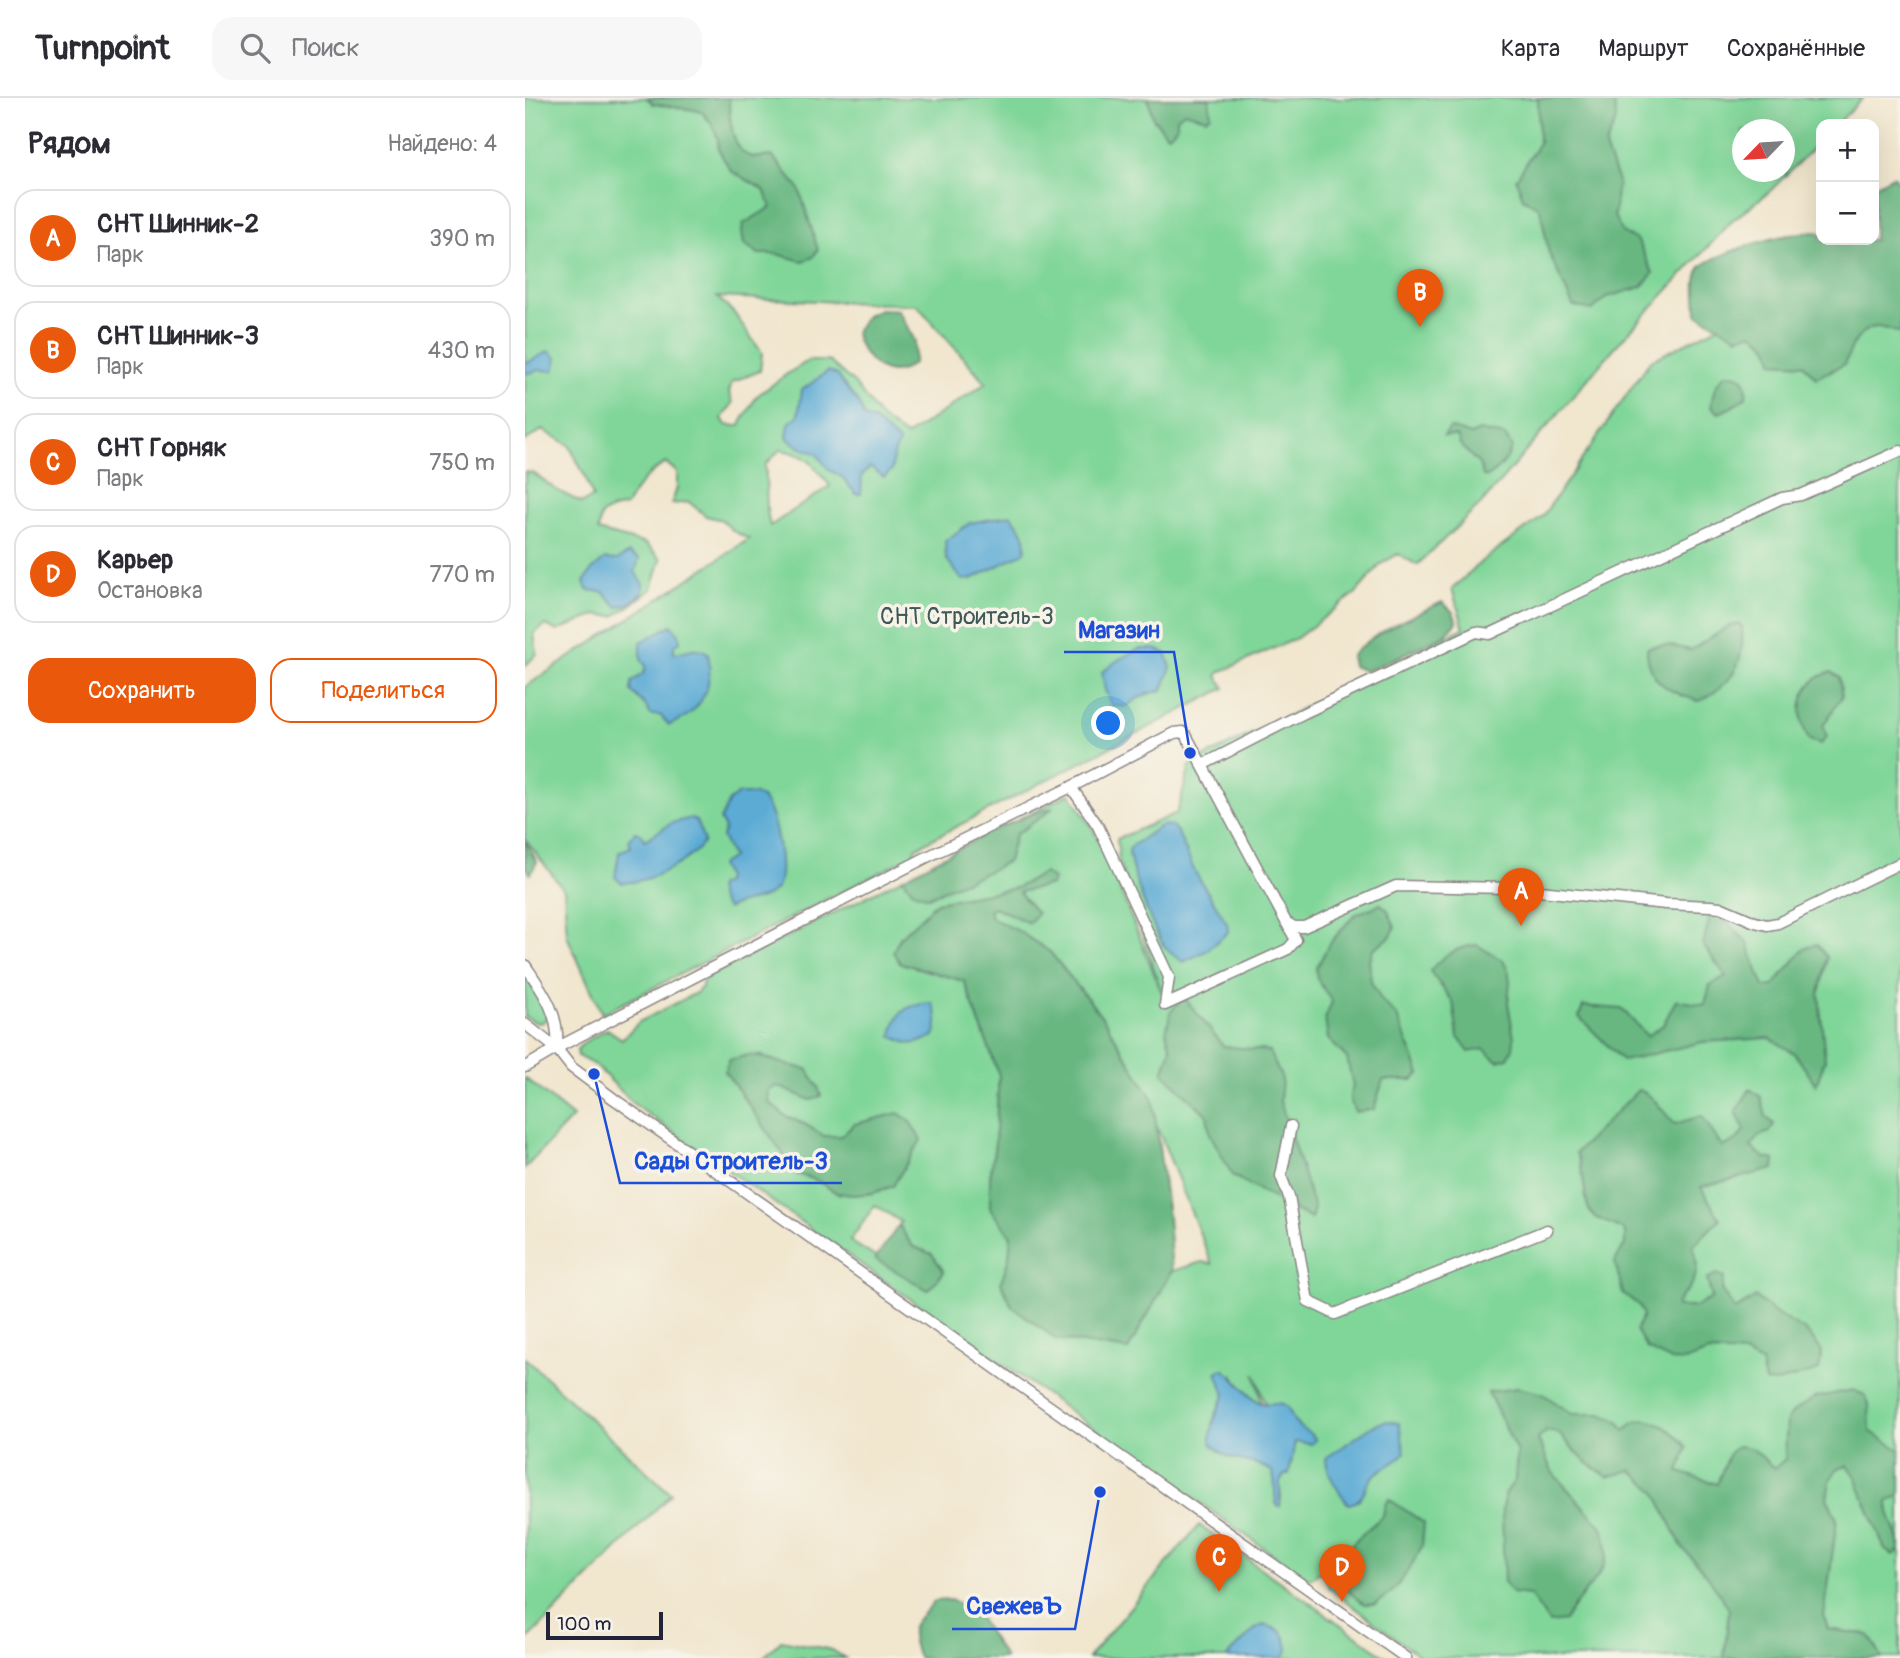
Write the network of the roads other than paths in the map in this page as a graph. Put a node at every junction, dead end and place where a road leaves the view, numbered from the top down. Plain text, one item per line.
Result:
1 (1900, 452) edge
2 (1202, 765) junction
3 (1072, 787) junction
4 (1900, 863) edge
5 (1286, 922) junction
6 (525, 965) edge
7 (525, 1024) edge
8 (557, 1049) junction
9 (525, 1067) edge
10 (1291, 1126) dead end
11 (1547, 1230) dead end
12 (1406, 1658) edge

1 - 2 street
2 - 3 street
2 - 5 street
3 - 5 street
3 - 8 street
4 - 5 street
6 - 8 street
7 - 8 street
8 - 9 street
8 - 12 street
10 - 11 street

